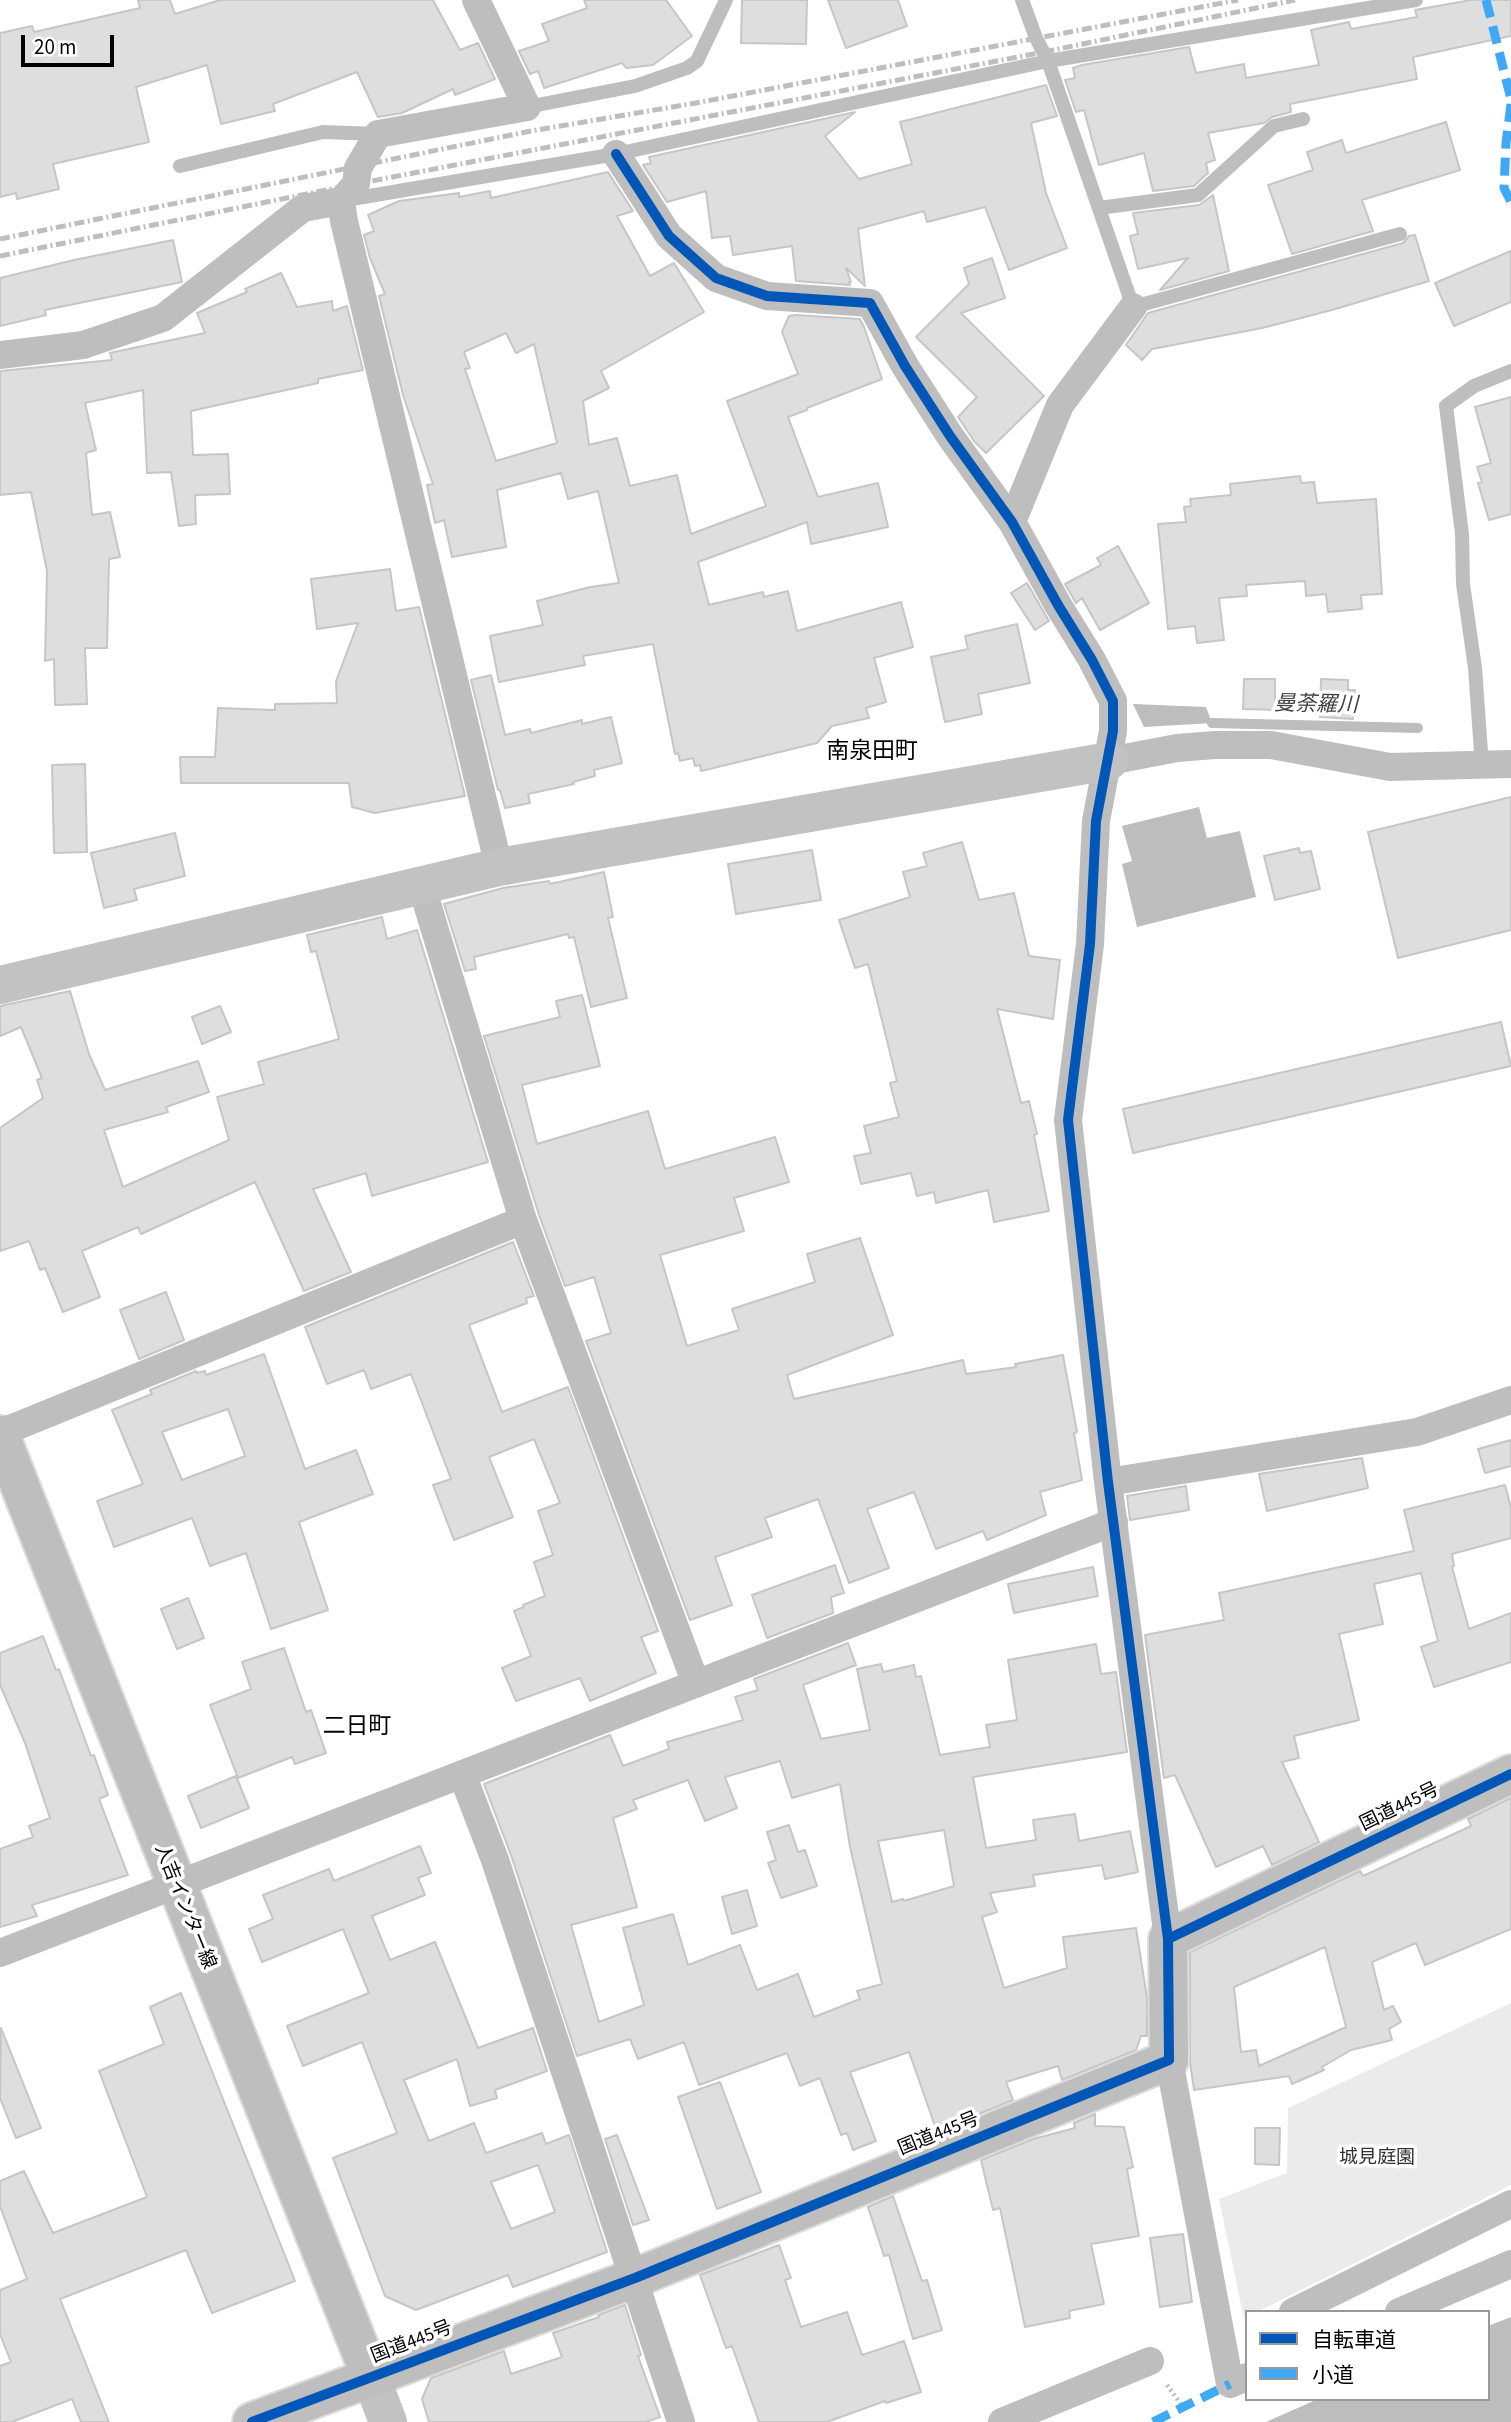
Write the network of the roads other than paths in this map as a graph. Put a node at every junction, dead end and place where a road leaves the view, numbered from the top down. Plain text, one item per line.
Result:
1 (476, 0) edge
2 (726, 0) edge
3 (1022, 0) edge
4 (1416, 0) edge
5 (1048, 61) junction
6 (527, 107) junction
7 (1303, 119) dead end
8 (378, 134) junction
9 (616, 153) junction
10 (180, 166) dead end
11 (341, 201) junction
12 (1099, 208) junction
13 (1400, 234) dead end
14 (1133, 307) junction
15 (0, 355) edge
16 (1511, 371) edge
17 (1012, 522) junction
18 (1109, 761) junction
19 (1511, 764) edge
20 (1482, 766) junction
21 (499, 867) junction
22 (421, 884) junction
23 (0, 985) edge
24 (523, 1220) junction
25 (1511, 1400) edge
26 (0, 1434) edge
27 (1108, 1482) junction
28 (1114, 1522) junction
29 (696, 1685) junction
30 (462, 1774) junction
31 (1511, 1774) edge
32 (176, 1886) junction
33 (1168, 1939) junction
34 (0, 1953) edge
35 (1170, 2060) junction
36 (1511, 2204) edge
37 (1511, 2264) edge
38 (635, 2278) junction
39 (1297, 2310) edge
40 (1404, 2310) edge
41 (1150, 2361) dead end
42 (371, 2377) junction
43 (1245, 2378) edge
44 (252, 2422) edge
45 (388, 2422) edge
46 (681, 2422) edge
47 (1002, 2422) edge

1 - 6 street
2 - 6 lane
3 - 5 lane
4 - 5 lane
5 - 9 lane
5 - 12 lane
6 - 8 street
7 - 12 lane
8 - 10 lane
8 - 11 street
9 - 11 lane
9 - 17 street
11 - 15 street
11 - 21 street
12 - 14 lane
13 - 14 lane
14 - 17 street
16 - 20 lane
17 - 18 street
18 - 20 street
18 - 21 street
18 - 27 street
19 - 20 street
21 - 22 street
22 - 23 street
22 - 24 street
24 - 26 street
24 - 29 street
25 - 27 street
26 - 32 main road, 人吉インター線
27 - 28 street
28 - 29 street
28 - 33 street
29 - 30 street
30 - 32 street
30 - 38 street
31 - 33 main road, 国道445号
32 - 34 street
32 - 42 main road, 人吉インター線
33 - 35 main road
35 - 38 main road, 国道445号
35 - 43 street
36 - 39 street
37 - 40 street
38 - 42 main road, 国道445号
38 - 46 street
41 - 47 street
42 - 44 main road, 国道445号
42 - 45 street

